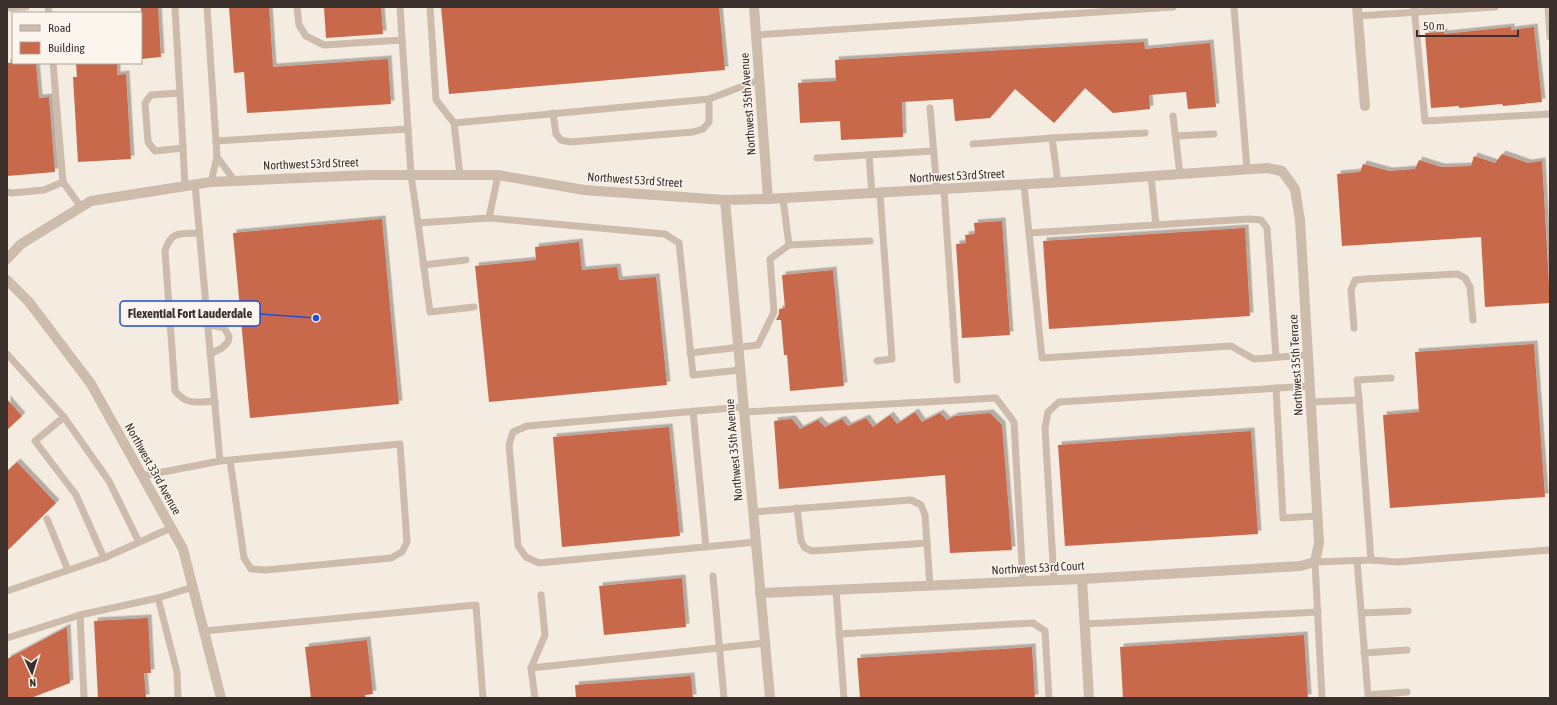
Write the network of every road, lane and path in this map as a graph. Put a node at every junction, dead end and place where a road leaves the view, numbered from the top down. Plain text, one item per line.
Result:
1 (26, 7) edge
2 (175, 7) edge
3 (207, 7) edge
4 (297, 7) edge
5 (400, 7) edge
6 (430, 7) edge
7 (754, 7) edge
8 (1173, 7) edge
9 (1234, 7) edge
10 (1495, 7) edge
11 (1548, 7) edge
12 (7, 8) edge
13 (1414, 10) edge
14 (1357, 12) edge
15 (756, 35) junction
16 (1550, 37) edge
17 (402, 40) junction
18 (53, 64) edge
19 (760, 80) junction
20 (179, 93) junction
21 (709, 99) junction
22 (1366, 106) dead end
23 (930, 108) dead end
24 (553, 113) junction
25 (1550, 114) edge
26 (1173, 116) dead end
27 (454, 123) junction
28 (408, 129) junction
29 (1145, 133) dead end
30 (1214, 134) dead end
31 (1176, 136) junction
32 (1052, 138) junction
33 (216, 141) junction
34 (974, 144) dead end
35 (183, 148) junction
36 (934, 151) junction
37 (869, 155) junction
38 (217, 157) junction
39 (816, 158) dead end
40 (1247, 169) junction
41 (1282, 171) joint
42 (1180, 174) junction
43 (411, 175) junction
44 (460, 175) junction
45 (498, 175) junction
46 (1151, 176) junction
47 (236, 181) junction
48 (63, 182) junction
49 (211, 182) junction
50 (1058, 183) junction
51 (190, 185) junction
52 (1024, 185) junction
53 (940, 190) junction
54 (7, 192) edge
55 (876, 194) junction
56 (768, 199) junction
57 (783, 199) junction
58 (724, 200) junction
59 (81, 207) junction
60 (489, 218) junction
61 (418, 223) junction
62 (1156, 225) junction
63 (199, 233) junction
64 (1029, 233) junction
65 (870, 241) dead end
66 (789, 245) junction
67 (7, 259) edge
68 (466, 260) dead end
69 (423, 264) junction
70 (7, 280) edge
71 (474, 308) dead end
72 (1473, 320) dead end
73 (208, 324) junction
74 (1354, 328) dead end
75 (738, 347) junction
76 (690, 353) junction
77 (7, 354) edge
78 (210, 354) junction
79 (1308, 355) junction
80 (1276, 357) junction
81 (877, 361) dead end
82 (740, 370) junction
83 (1391, 378) dead end
84 (957, 380) dead end
85 (1310, 386) junction
86 (1276, 388) junction
87 (1359, 400) junction
88 (215, 401) junction
89 (1311, 402) junction
90 (744, 410) junction
91 (693, 411) junction
92 (64, 417) junction
93 (230, 460) junction
94 (220, 461) junction
95 (142, 476) junction
96 (797, 508) junction
97 (753, 512) junction
98 (1317, 516) junction
99 (47, 519) dead end
100 (172, 528) junction
101 (139, 542) junction
102 (756, 542) junction
103 (927, 543) junction
104 (706, 547) junction
105 (1550, 550) edge
106 (104, 558) junction
107 (1357, 560) junction
108 (1371, 560) junction
109 (1315, 562) junction
110 (68, 570) junction
111 (713, 576) dead end
112 (1082, 579) junction
113 (1054, 580) junction
114 (1023, 582) junction
115 (930, 586) junction
116 (193, 587) junction
117 (836, 590) junction
118 (7, 591) edge
119 (760, 593) junction
120 (541, 595) dead end
121 (158, 598) junction
122 (1408, 611) dead end
123 (1318, 612) junction
124 (1362, 613) junction
125 (80, 615) junction
126 (1085, 624) junction
127 (204, 631) junction
128 (839, 634) junction
129 (7, 638) edge
130 (765, 643) junction
131 (720, 648) junction
132 (1407, 650) dead end
133 (1364, 653) junction
134 (531, 668) junction
135 (1407, 692) dead end
136 (84, 698) edge
137 (178, 698) edge
138 (221, 698) edge
139 (483, 698) edge
140 (534, 698) edge
141 (724, 698) edge
142 (770, 698) edge
143 (844, 698) edge
144 (1049, 698) edge
145 (1089, 698) edge
146 (1322, 698) edge

1 - 12 lane
2 - 20 lane
3 - 33 lane
4 - 17 lane
5 - 17 lane
6 - 27 lane
7 - 15 street, Northwest 35th Avenue
8 - 15 lane
9 - 40 lane
10 - 13 lane
11 - 16 lane
13 - 14 lane
13 - 25 lane
14 - 22 street
15 - 19 street, Northwest 35th Avenue
17 - 28 lane
18 - 48 lane
19 - 21 lane
19 - 56 street, Northwest 35th Avenue
20 - 35 lane
20 - 35 lane
21 - 24 lane
21 - 24 lane
23 - 36 lane
24 - 27 lane
26 - 31 lane
27 - 44 lane
28 - 33 lane
28 - 43 lane
29 - 32 lane
30 - 31 lane
31 - 42 lane
32 - 34 lane
32 - 50 lane
33 - 38 lane
35 - 51 lane
36 - 37 lane
36 - 53 lane
37 - 39 lane
37 - 55 lane
38 - 47 lane
38 - 49 lane
40 - 41 street, Northwest 53rd Street
40 - 42 street, Northwest 53rd Street
41 - 79 street, Northwest 35th Terrace
42 - 46 street, Northwest 53rd Street
43 - 44 street, Northwest 53rd Street
43 - 47 street, Northwest 53rd Street
43 - 61 lane
44 - 45 street, Northwest 53rd Street
45 - 58 street, Northwest 53rd Street
45 - 60 lane
46 - 50 street, Northwest 53rd Street
46 - 62 lane
47 - 49 street, Northwest 53rd Street
48 - 54 lane
48 - 59 lane
49 - 51 street, Northwest 53rd Street
50 - 52 street, Northwest 53rd Street
51 - 59 street, Northwest 53rd Street
51 - 63 lane
52 - 53 street, Northwest 53rd Street
52 - 64 lane
53 - 55 street, Northwest 53rd Street
53 - 84 lane
55 - 57 street, Northwest 53rd Street
55 - 81 lane
56 - 57 street, Northwest 53rd Street
56 - 58 street, Northwest 53rd Street
57 - 66 lane
58 - 75 street, Northwest 35th Avenue
59 - 67 street, Northwest 53rd Street
60 - 61 lane
60 - 76 lane
61 - 69 lane
62 - 64 lane
62 - 80 lane
63 - 73 lane
63 - 88 lane
64 - 80 lane
65 - 66 lane
66 - 75 lane
68 - 69 lane
69 - 71 lane
70 - 95 street, Northwest 33rd Avenue
72 - 74 lane
73 - 78 lane
73 - 78 lane
75 - 76 lane
75 - 82 street, Northwest 35th Avenue
76 - 82 lane
77 - 92 lane
78 - 88 lane
79 - 80 lane
79 - 85 street, Northwest 35th Terrace
82 - 90 street, Northwest 35th Avenue
83 - 87 lane
85 - 86 lane
85 - 89 street, Northwest 35th Terrace
86 - 98 lane
86 - 113 lane
87 - 89 lane
87 - 108 lane
88 - 94 lane
89 - 98 street, Northwest 35th Terrace
90 - 91 lane
90 - 97 street, Northwest 35th Avenue
90 - 114 lane
91 - 104 lane
91 - 104 lane
92 - 101 lane
92 - 106 lane
93 - 93 lane
93 - 94 lane
94 - 95 lane
95 - 100 street, Northwest 33rd Avenue
96 - 97 lane
96 - 103 lane
96 - 103 lane
97 - 102 street, Northwest 35th Avenue
98 - 109 street, Northwest 35th Terrace
99 - 110 lane
100 - 101 lane
100 - 116 street, Northwest 33rd Avenue
101 - 106 lane
102 - 104 lane
102 - 119 street, Northwest 35th Avenue
103 - 115 lane
105 - 108 lane
106 - 110 lane
107 - 108 lane
107 - 109 lane
107 - 124 lane
109 - 112 street, Northwest 53rd Court
109 - 123 lane
110 - 118 lane
111 - 131 lane
112 - 113 street, Northwest 53rd Court
112 - 126 street
113 - 114 street, Northwest 53rd Court
114 - 115 street, Northwest 53rd Court
115 - 117 street, Northwest 53rd Court
116 - 121 lane
116 - 127 street, Northwest 33rd Avenue
117 - 119 street, Northwest 53rd Court
117 - 128 lane
119 - 130 street, Northwest 35th Avenue
120 - 134 lane
121 - 125 lane
121 - 137 lane
122 - 124 lane
123 - 126 lane
123 - 146 lane
124 - 133 lane
125 - 129 lane
125 - 136 lane
126 - 145 street
127 - 138 street, Northwest 33rd Avenue
127 - 139 lane
128 - 143 lane
128 - 144 lane
130 - 131 lane
130 - 142 street, Northwest 35th Avenue
131 - 134 lane
131 - 141 lane
132 - 133 lane
133 - 135 lane
134 - 140 lane

